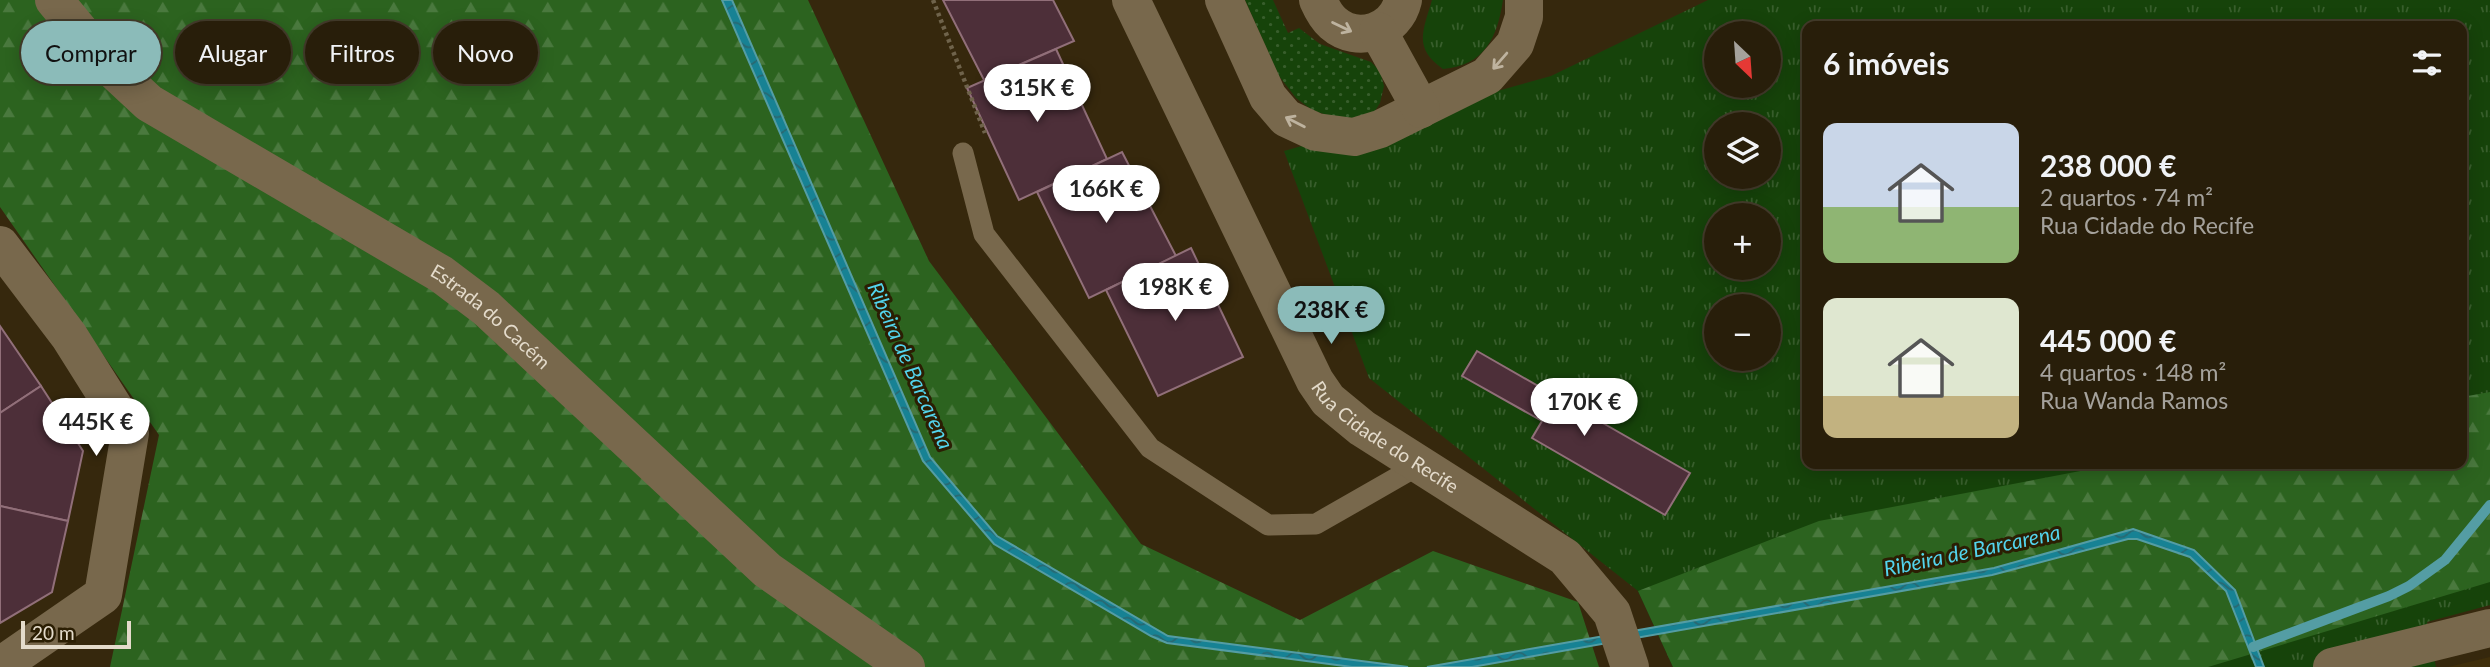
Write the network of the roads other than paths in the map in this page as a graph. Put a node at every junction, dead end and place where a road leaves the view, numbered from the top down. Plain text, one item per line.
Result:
1 (54, 0) edge
2 (1131, 0) edge
3 (1224, 0) edge
4 (1318, 0) edge
5 (1403, 0) edge
6 (1524, 0) edge
7 (1378, 31) junction
8 (1421, 109) junction
9 (963, 153) dead end
10 (0, 245) edge
11 (1419, 465) junction
12 (2490, 628) edge
13 (0, 666) edge
14 (906, 667) edge
15 (1630, 667) edge
16 (2332, 667) edge

1 - 14 street, Estrada do Cacém
2 - 11 street, Rua Cidade do Recife
8 -> 3 street
4 -> 7 street
5 - 7 street
6 -> 8 street
7 - 8 street
9 - 11 lane
10 - 13 street
11 - 15 street, Rua Cidade do Recife
12 - 16 street

